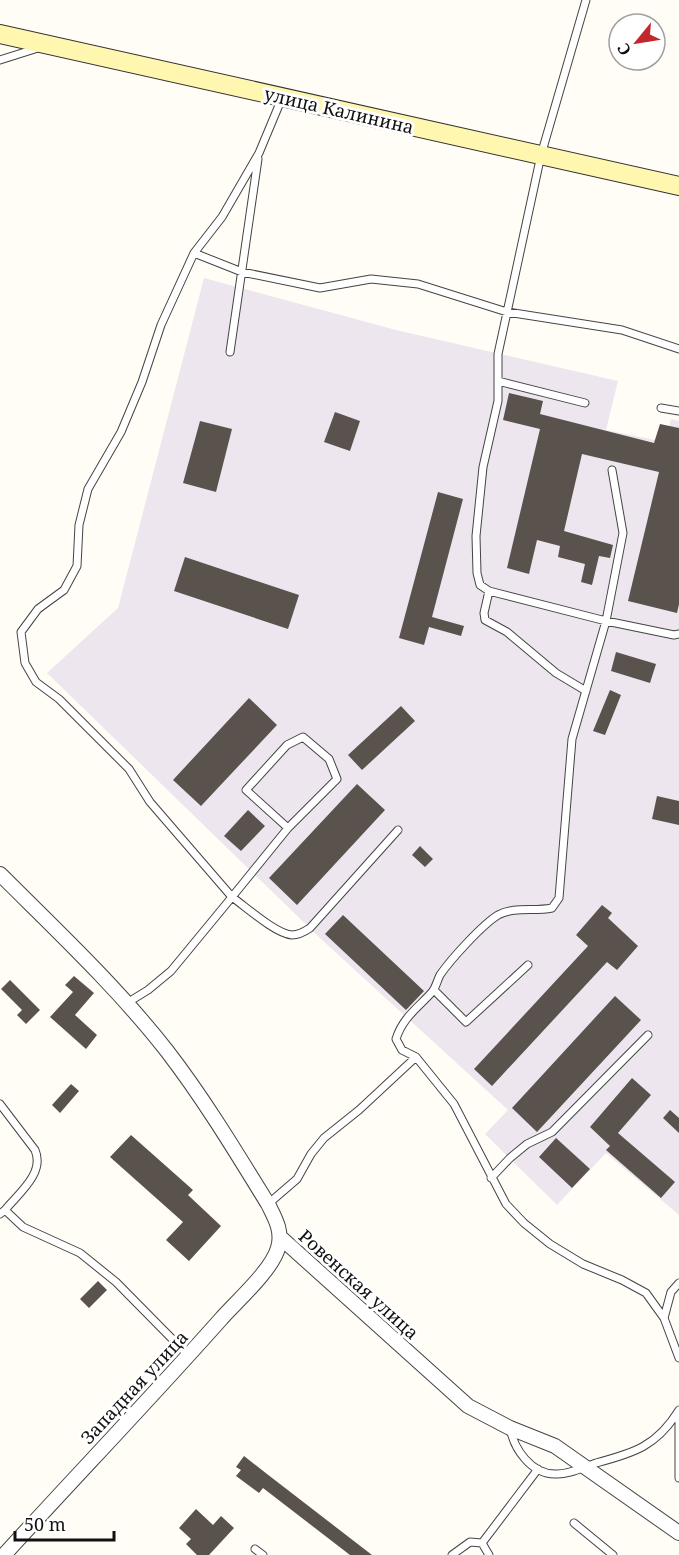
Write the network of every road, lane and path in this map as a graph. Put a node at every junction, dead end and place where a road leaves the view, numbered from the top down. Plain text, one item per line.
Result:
1 (586, 0) edge
2 (0, 34) edge
3 (49, 45) junction
4 (0, 60) edge
5 (282, 98) junction
6 (259, 153) junction
7 (541, 155) junction
8 (679, 186) edge
9 (194, 253) junction
10 (242, 272) junction
11 (507, 312) junction
12 (679, 349) edge
13 (230, 352) dead end
14 (498, 381) junction
15 (585, 403) dead end
16 (661, 408) dead end
17 (679, 411) edge
18 (612, 470) dead end
19 (489, 591) junction
20 (606, 621) junction
21 (679, 634) edge
22 (586, 691) junction
23 (288, 828) junction
24 (398, 830) dead end
25 (0, 874) edge
26 (232, 897) junction
27 (528, 965) dead end
28 (434, 990) junction
29 (127, 1003) junction
30 (648, 1035) dead end
31 (416, 1057) junction
32 (0, 1104) edge
33 (491, 1178) junction
34 (268, 1204) junction
35 (3, 1212) edge
36 (280, 1238) junction
37 (679, 1283) edge
38 (664, 1318) junction
39 (189, 1356) junction
40 (679, 1358) edge
41 (679, 1411) edge
42 (510, 1428) junction
43 (585, 1466) junction
44 (538, 1469) junction
45 (679, 1478) edge
46 (574, 1523) dead end
47 (679, 1533) edge
48 (482, 1543) junction
49 (255, 1549) dead end
50 (4, 1555) edge
51 (263, 1555) edge
52 (452, 1555) edge
53 (489, 1555) edge
54 (613, 1555) edge

1 - 7 lane
2 - 3 main road, улица Калинина
3 - 4 lane
3 - 5 main road, улица Калинина
5 - 6 lane
5 - 7 main road, улица Калинина
6 - 9 lane
6 - 10 lane
7 - 8 main road, улица Калинина
7 - 11 lane
9 - 10 lane
9 - 26 lane
10 - 11 lane
10 - 13 lane
11 - 12 lane
11 - 14 lane
14 - 15 lane
14 - 19 lane
16 - 17 lane
18 - 20 lane
19 - 20 lane
19 - 22 lane
20 - 21 lane
20 - 22 lane
22 - 28 lane
23 - 23 lane
23 - 26 lane
24 - 26 lane
25 - 29 street, Ровенская улица
26 - 29 lane
27 - 28 lane
28 - 31 lane
29 - 34 street, Ровенская улица
30 - 33 lane
31 - 33 lane
31 - 34 lane
32 - 35 lane
33 - 38 lane
34 - 36 street, Ровенская улица
35 - 39 lane
36 - 39 street, Западная улица
36 - 42 street, Ровенская улица
37 - 38 lane
38 - 40 lane
39 - 50 street, Западная улица
41 - 43 lane
41 - 45 lane
42 - 43 street, Ровенская улица
42 - 44 lane
43 - 44 lane
43 - 47 street, Ровенская улица
44 - 48 lane
46 - 54 lane
48 - 52 lane
48 - 53 lane
49 - 51 lane

